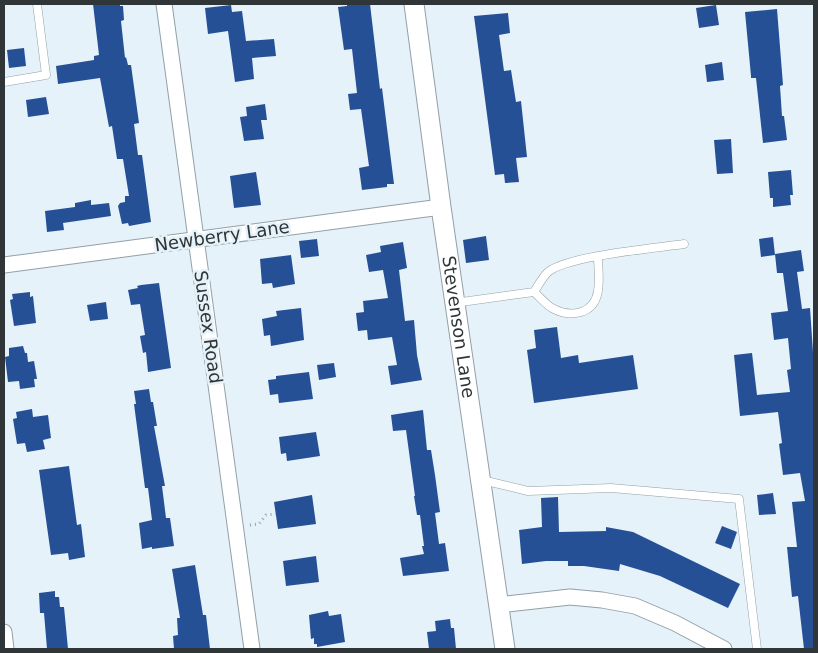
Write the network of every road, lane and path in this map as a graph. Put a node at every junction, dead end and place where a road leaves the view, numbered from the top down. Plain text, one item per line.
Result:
1 (37, 4) edge
2 (164, 4) edge
3 (414, 4) edge
4 (4, 82) edge
5 (441, 207) junction
6 (196, 240) junction
7 (684, 244) dead end
8 (598, 256) junction
9 (4, 266) edge
10 (534, 292) junction
11 (454, 303) junction
12 (480, 480) junction
13 (276, 514) dead end
14 (235, 526) junction
15 (498, 605) junction
16 (4, 632) edge
17 (6, 649) edge
18 (252, 649) edge
19 (505, 649) edge
20 (724, 649) edge
21 (757, 649) edge

1 - 4 lane
2 - 6 street, Sussex Road
3 - 5 street, Stevenson Lane
5 - 6 street, Newberry Lane
5 - 11 street, Stevenson Lane
6 - 9 street, Newberry Lane
6 - 14 street, Sussex Road
7 - 8 lane
8 - 10 lane
8 - 10 lane
10 - 11 lane
11 - 12 street, Stevenson Lane
12 - 15 street, Stevenson Lane
12 - 21 lane
13 - 14 path
14 - 18 street, Sussex Road
15 - 19 street, Stevenson Lane
15 - 20 street
16 - 17 street

